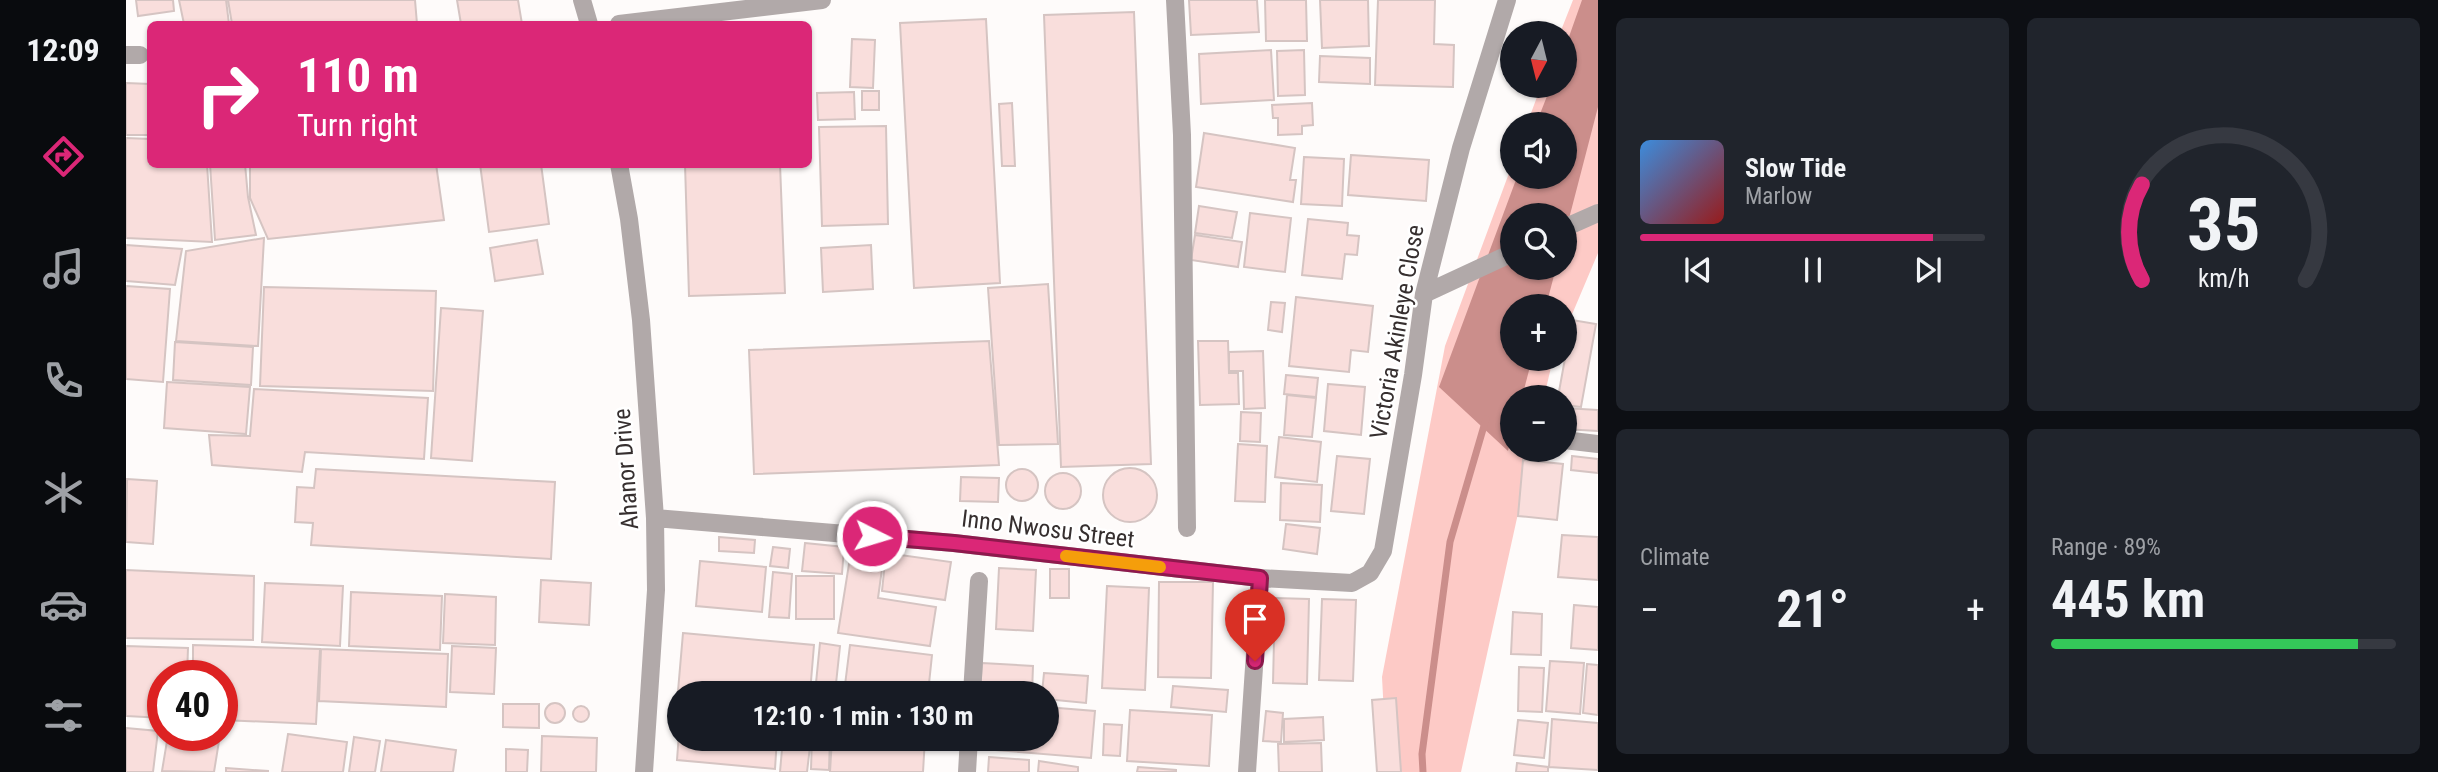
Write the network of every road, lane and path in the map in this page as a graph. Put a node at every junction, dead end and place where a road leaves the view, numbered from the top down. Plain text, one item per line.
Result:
1 (582, 0) edge
2 (822, 0) edge
3 (1175, 0) edge
4 (1507, 0) edge
5 (588, 21) edge
6 (644, 21) edge
7 (620, 168) edge
8 (1598, 213) edge
9 (1577, 222) edge
10 (1500, 259) edge
11 (1424, 294) junction
12 (1577, 442) edge
13 (1598, 444) edge
14 (655, 518) junction
15 (1187, 528) dead end
16 (1260, 578) junction
17 (979, 581) dead end
18 (1352, 583) joint
19 (973, 681) edge
20 (968, 751) edge
21 (645, 772) edge
22 (967, 772) edge
23 (1247, 772) edge

1 - 5 street
2 - 6 street
3 - 15 street
4 - 11 street, Victoria Akinleye Close
7 - 14 street, Ahanor Drive
8 - 9 street
10 - 11 street
11 - 18 street, Victoria Akinleye Close
12 - 13 street
14 - 16 street, Inno Nwosu Street
14 - 21 street, Ahanor Drive
16 - 18 street, Inno Nwosu Street
16 - 23 street
17 - 19 street
20 - 22 street

